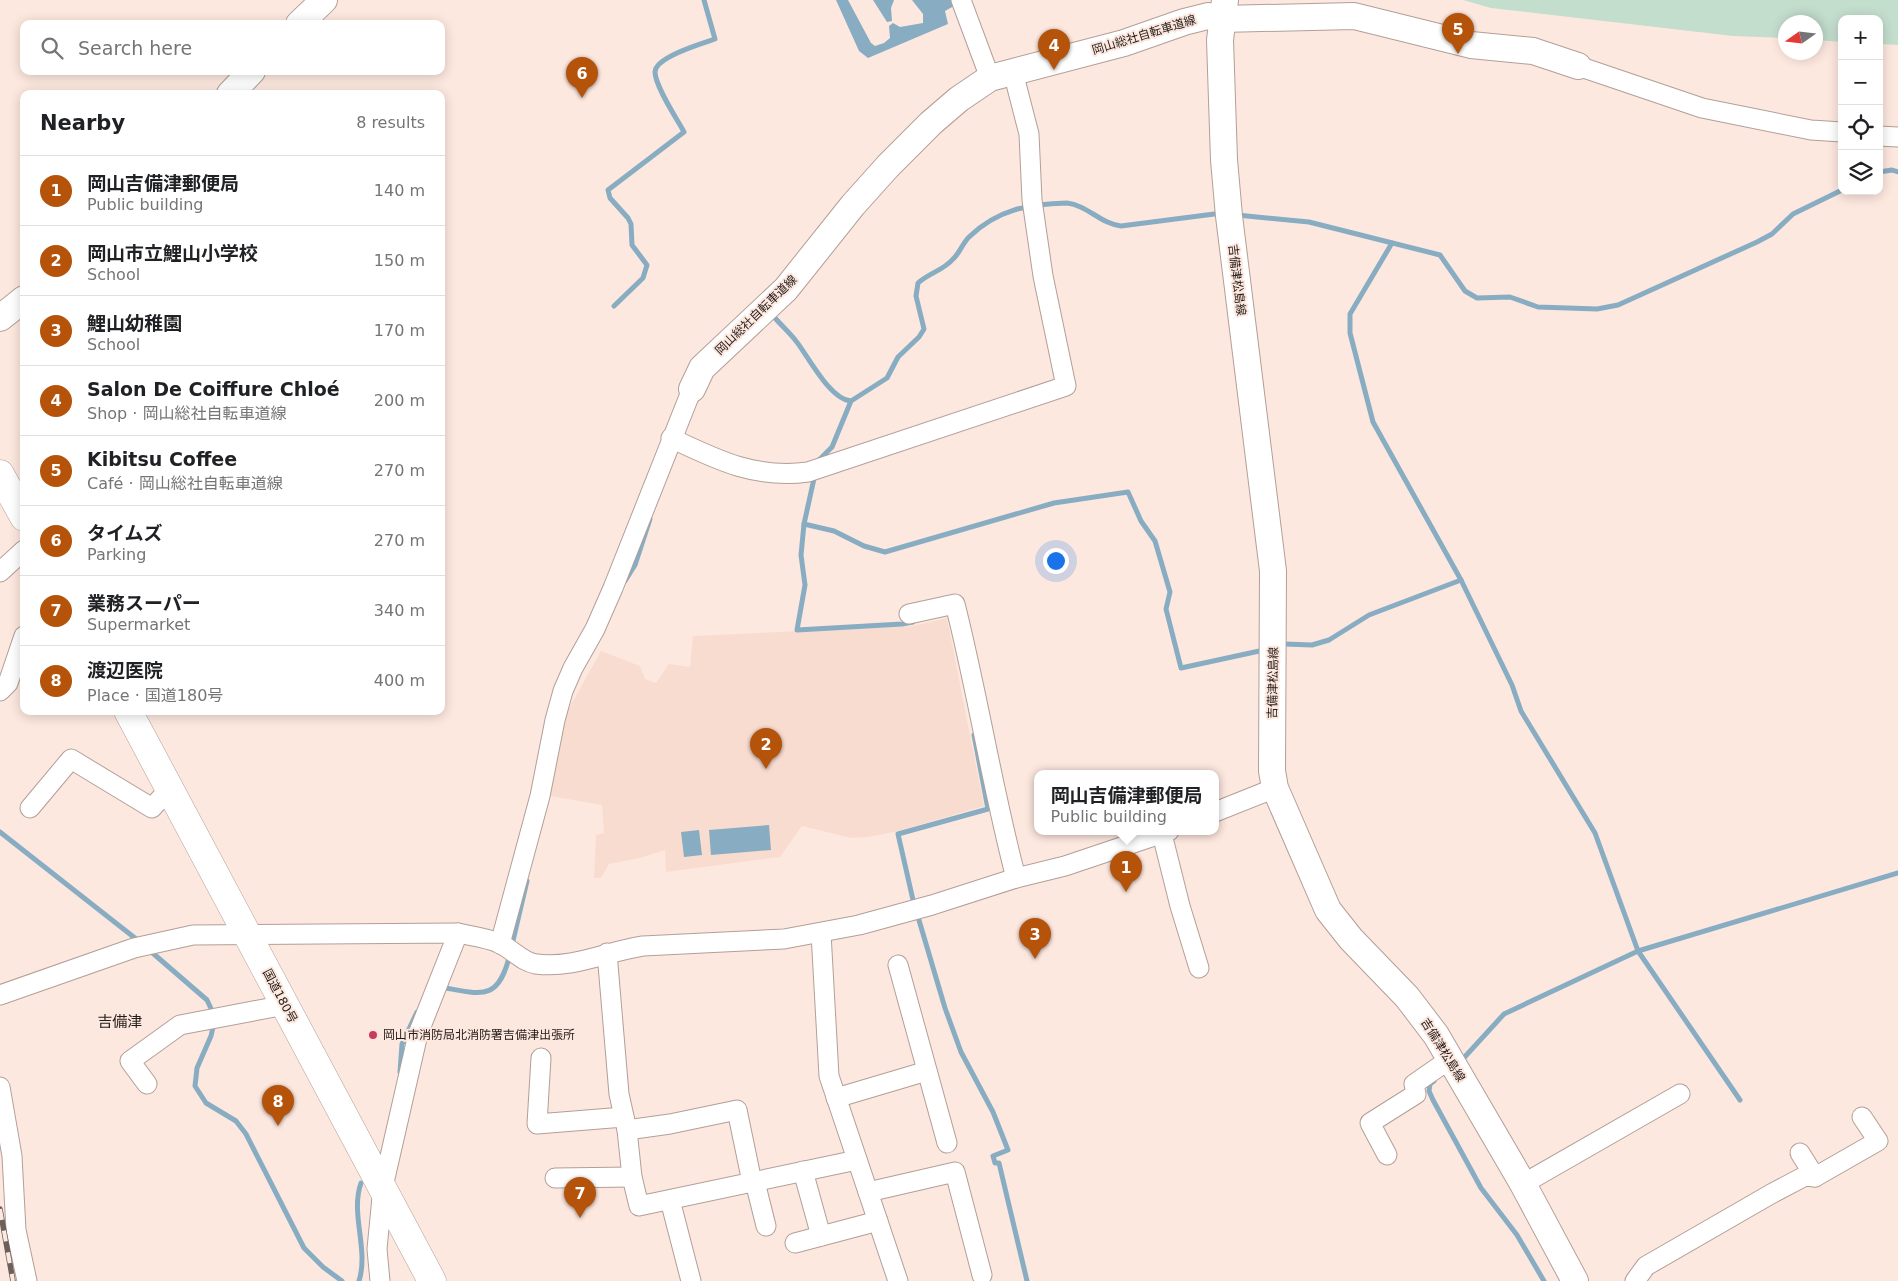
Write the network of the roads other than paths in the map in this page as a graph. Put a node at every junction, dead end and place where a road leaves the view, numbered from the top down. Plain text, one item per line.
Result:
1 (324, 0) edge
2 (961, 0) edge
3 (1223, 9) edge
4 (303, 20) edge
5 (1578, 66) joint
6 (248, 75) edge
7 (1002, 75) junction
8 (234, 90) edge
9 (1838, 132) edge
10 (1883, 136) edge
11 (1898, 137) edge
12 (20, 302) edge
13 (0, 318) edge
14 (692, 389) joint
15 (671, 438) junction
16 (0, 474) edge
17 (20, 510) edge
18 (20, 553) edge
19 (2, 567) edge
20 (910, 614) dead end
21 (20, 648) edge
22 (0, 692) edge
23 (130, 715) edge
24 (1275, 788) junction
25 (169, 789) junction
26 (30, 808) dead end
27 (1219, 810) edge
28 (1157, 835) edge
29 (1167, 835) edge
30 (1016, 878) junction
31 (458, 933) junction
32 (821, 933) junction
33 (247, 935) junction
34 (500, 944) junction
35 (607, 954) junction
36 (898, 965) dead end
37 (1200, 968) dead end
38 (0, 995) edge
39 (285, 1005) junction
40 (541, 1058) dead end
41 (1450, 1059) junction
42 (927, 1071) junction
43 (147, 1084) dead end
44 (0, 1087) edge
45 (1680, 1094) dead end
46 (836, 1098) junction
47 (1862, 1117) dead end
48 (626, 1123) junction
49 (947, 1144) dead end
50 (1800, 1152) dead end
51 (1387, 1155) dead end
52 (857, 1160) junction
53 (803, 1171) junction
54 (632, 1177) junction
55 (1815, 1177) junction
56 (555, 1178) dead end
57 (754, 1182) junction
58 (1523, 1184) junction
59 (383, 1188) junction
60 (868, 1192) junction
61 (670, 1200) junction
62 (878, 1221) junction
63 (766, 1226) dead end
64 (820, 1236) junction
65 (795, 1243) dead end
66 (982, 1275) dead end
67 (27, 1281) edge
68 (380, 1281) edge
69 (432, 1281) edge
70 (691, 1281) edge
71 (898, 1281) edge
72 (1575, 1281) edge
73 (1635, 1281) edge

1 - 4 main road
2 - 7 street
3 - 5 main road, 岡山総社自転車道線
3 - 7 main road, 岡山総社自転車道線
3 - 24 main road, 吉備津松島線
5 - 9 street
6 - 8 main road
7 - 14 main road, 岡山総社自転車道線
7 - 15 street
10 - 11 street
12 - 13 main road
14 - 15 street
15 - 34 street
16 - 17 highway
18 - 19 street
20 - 30 street
21 - 22 street
23 - 25 highway, 国道180号
24 - 27 street
24 - 41 main road, 吉備津松島線
25 - 26 street
25 - 33 highway, 国道180号
28 - 30 street
29 - 37 street
30 - 32 street
31 - 33 street
31 - 34 street
31 - 59 street
32 - 35 street
32 - 46 street
33 - 38 street
33 - 39 highway, 国道180号
34 - 35 street
35 - 48 street
36 - 42 street
39 - 43 street
39 - 59 highway, 国道180号
40 - 48 street
41 - 51 street
41 - 58 main road, 吉備津松島線
42 - 46 street
42 - 49 street
44 - 67 street
45 - 58 street
46 - 52 street
47 - 55 street
48 - 54 street
48 - 57 street
50 - 55 street
52 - 53 street
52 - 60 street
53 - 57 street
53 - 64 street
54 - 56 street
54 - 61 street
55 - 73 street
57 - 61 street
57 - 63 street
58 - 72 main road, 吉備津松島線
59 - 68 street
59 - 69 highway, 国道180号
60 - 62 street
60 - 66 street
61 - 70 street
62 - 64 street
62 - 71 street
64 - 65 street

